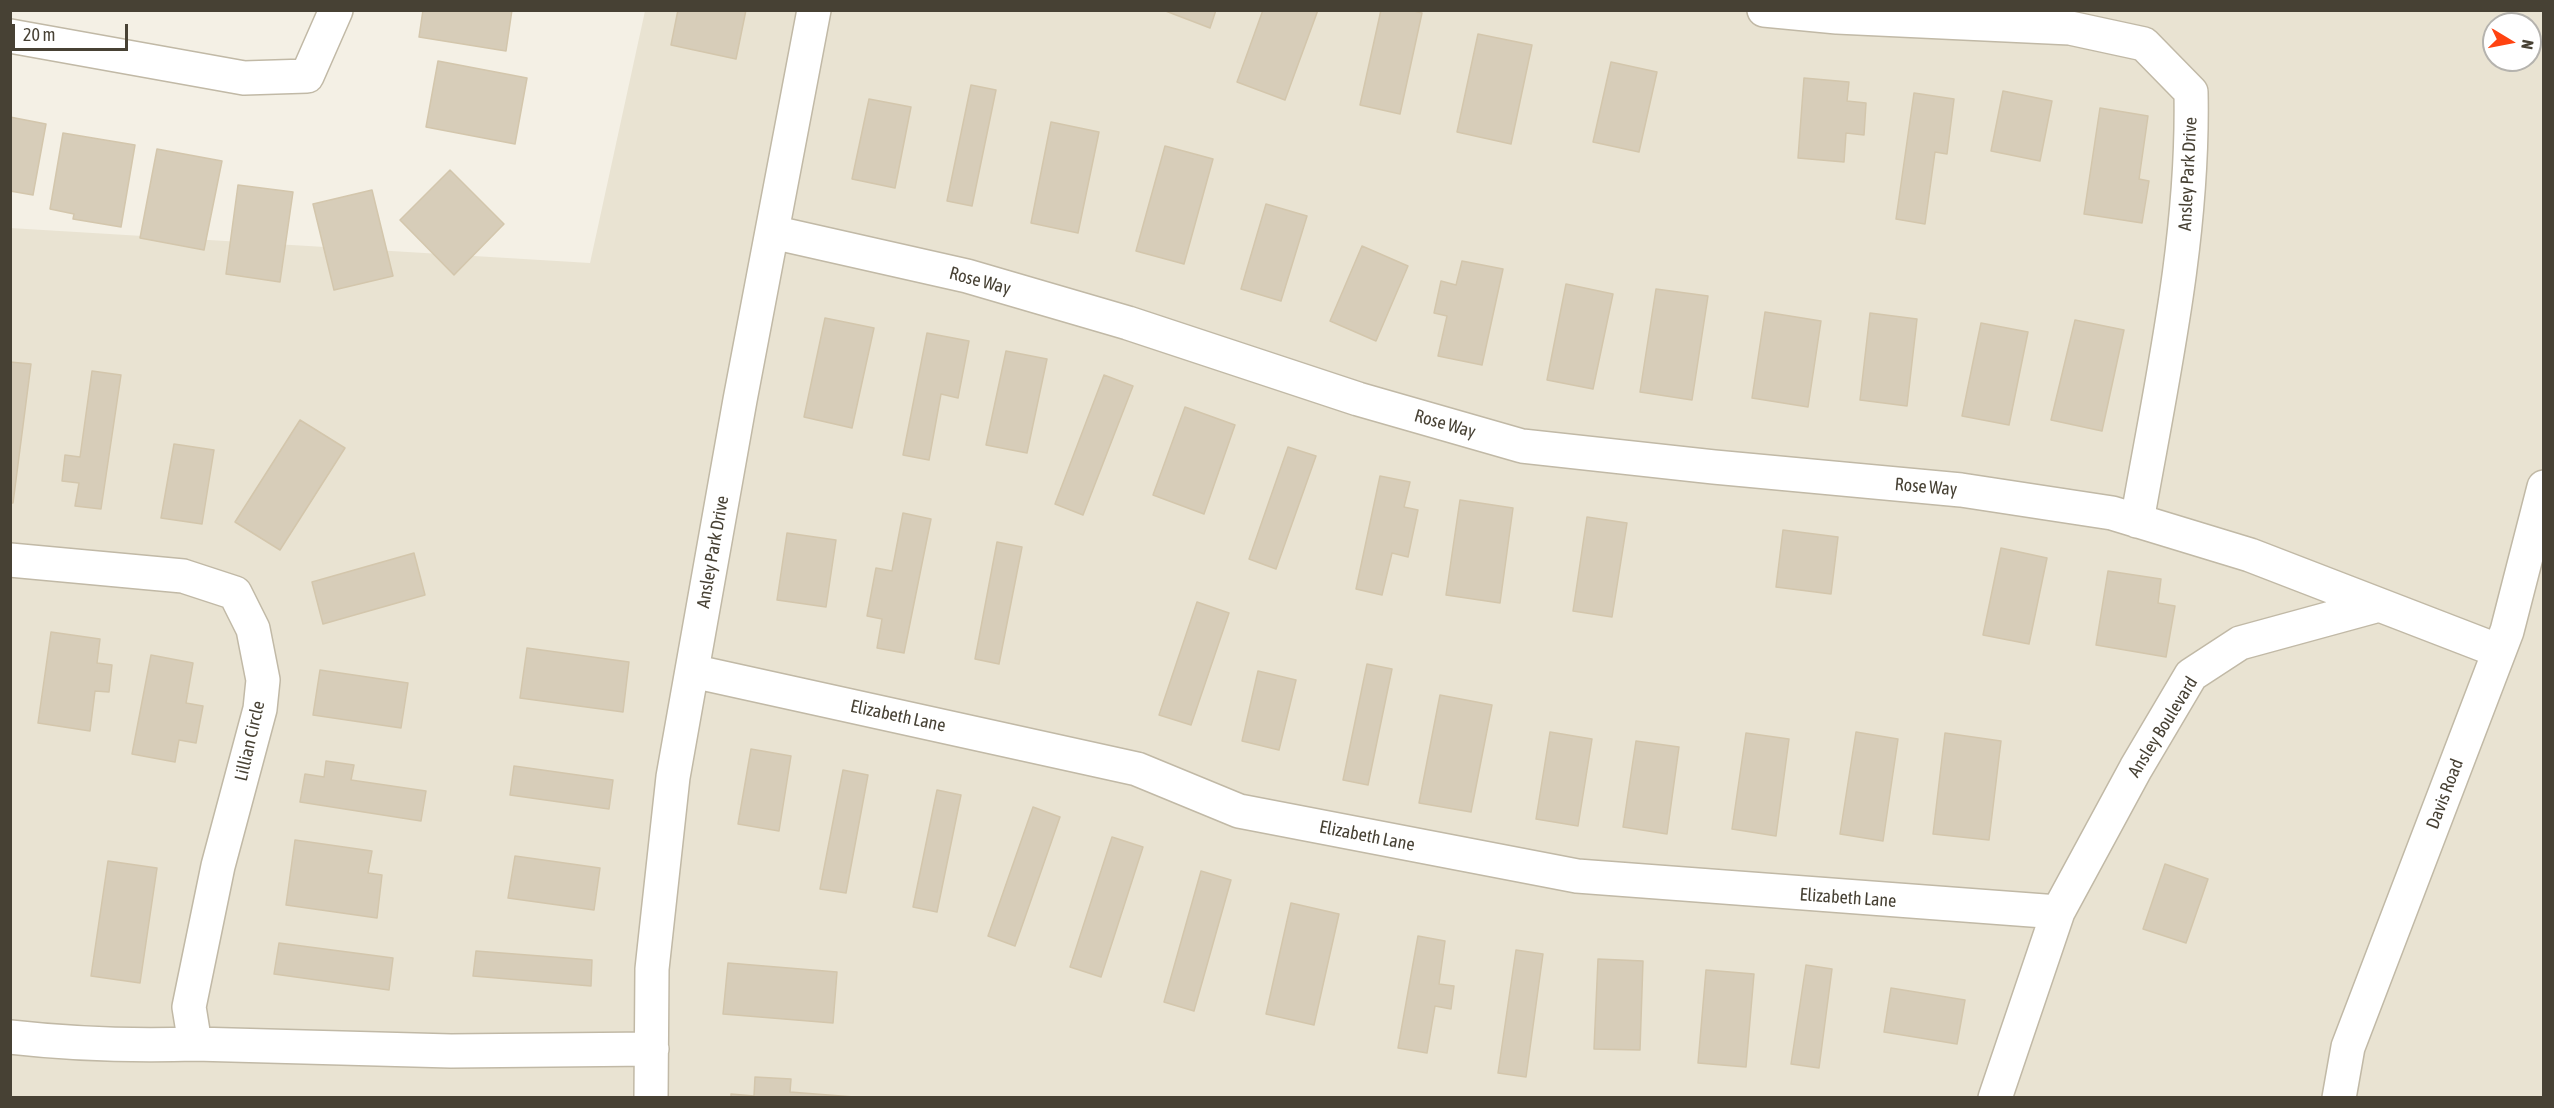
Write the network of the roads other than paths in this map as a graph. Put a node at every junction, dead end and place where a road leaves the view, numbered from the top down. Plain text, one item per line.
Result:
1 (336, 10) edge
2 (814, 10) edge
3 (1764, 10) edge
4 (10, 36) edge
5 (772, 232) junction
6 (2544, 487) edge
7 (2137, 521) junction
8 (10, 560) edge
9 (2379, 605) junction
10 (2499, 651) junction
11 (692, 671) junction
12 (2058, 912) junction
13 (10, 1037) edge
14 (195, 1044) junction
15 (652, 1049) junction
16 (2009, 1059) junction
17 (651, 1098) edge
18 (1969, 1098) edge
19 (1995, 1098) edge
20 (2339, 1098) edge

1 - 4 street
2 - 5 street, Ansley Park Drive
3 - 7 street, Ansley Park Drive
5 - 7 street, Rose Way
5 - 11 street, Ansley Park Drive
6 - 10 street, Davis Road
7 - 9 street
8 - 14 street, Lillian Circle
9 - 10 street
9 - 12 street, Ansley Boulevard
10 - 20 street, Davis Road
11 - 12 street, Elizabeth Lane
11 - 15 street, Ansley Park Drive
12 - 16 street, Ansley Boulevard
13 - 14 street
14 - 15 street
15 - 17 street, Ansley Park Drive
16 - 18 street
16 - 19 street, Ansley Boulevard

